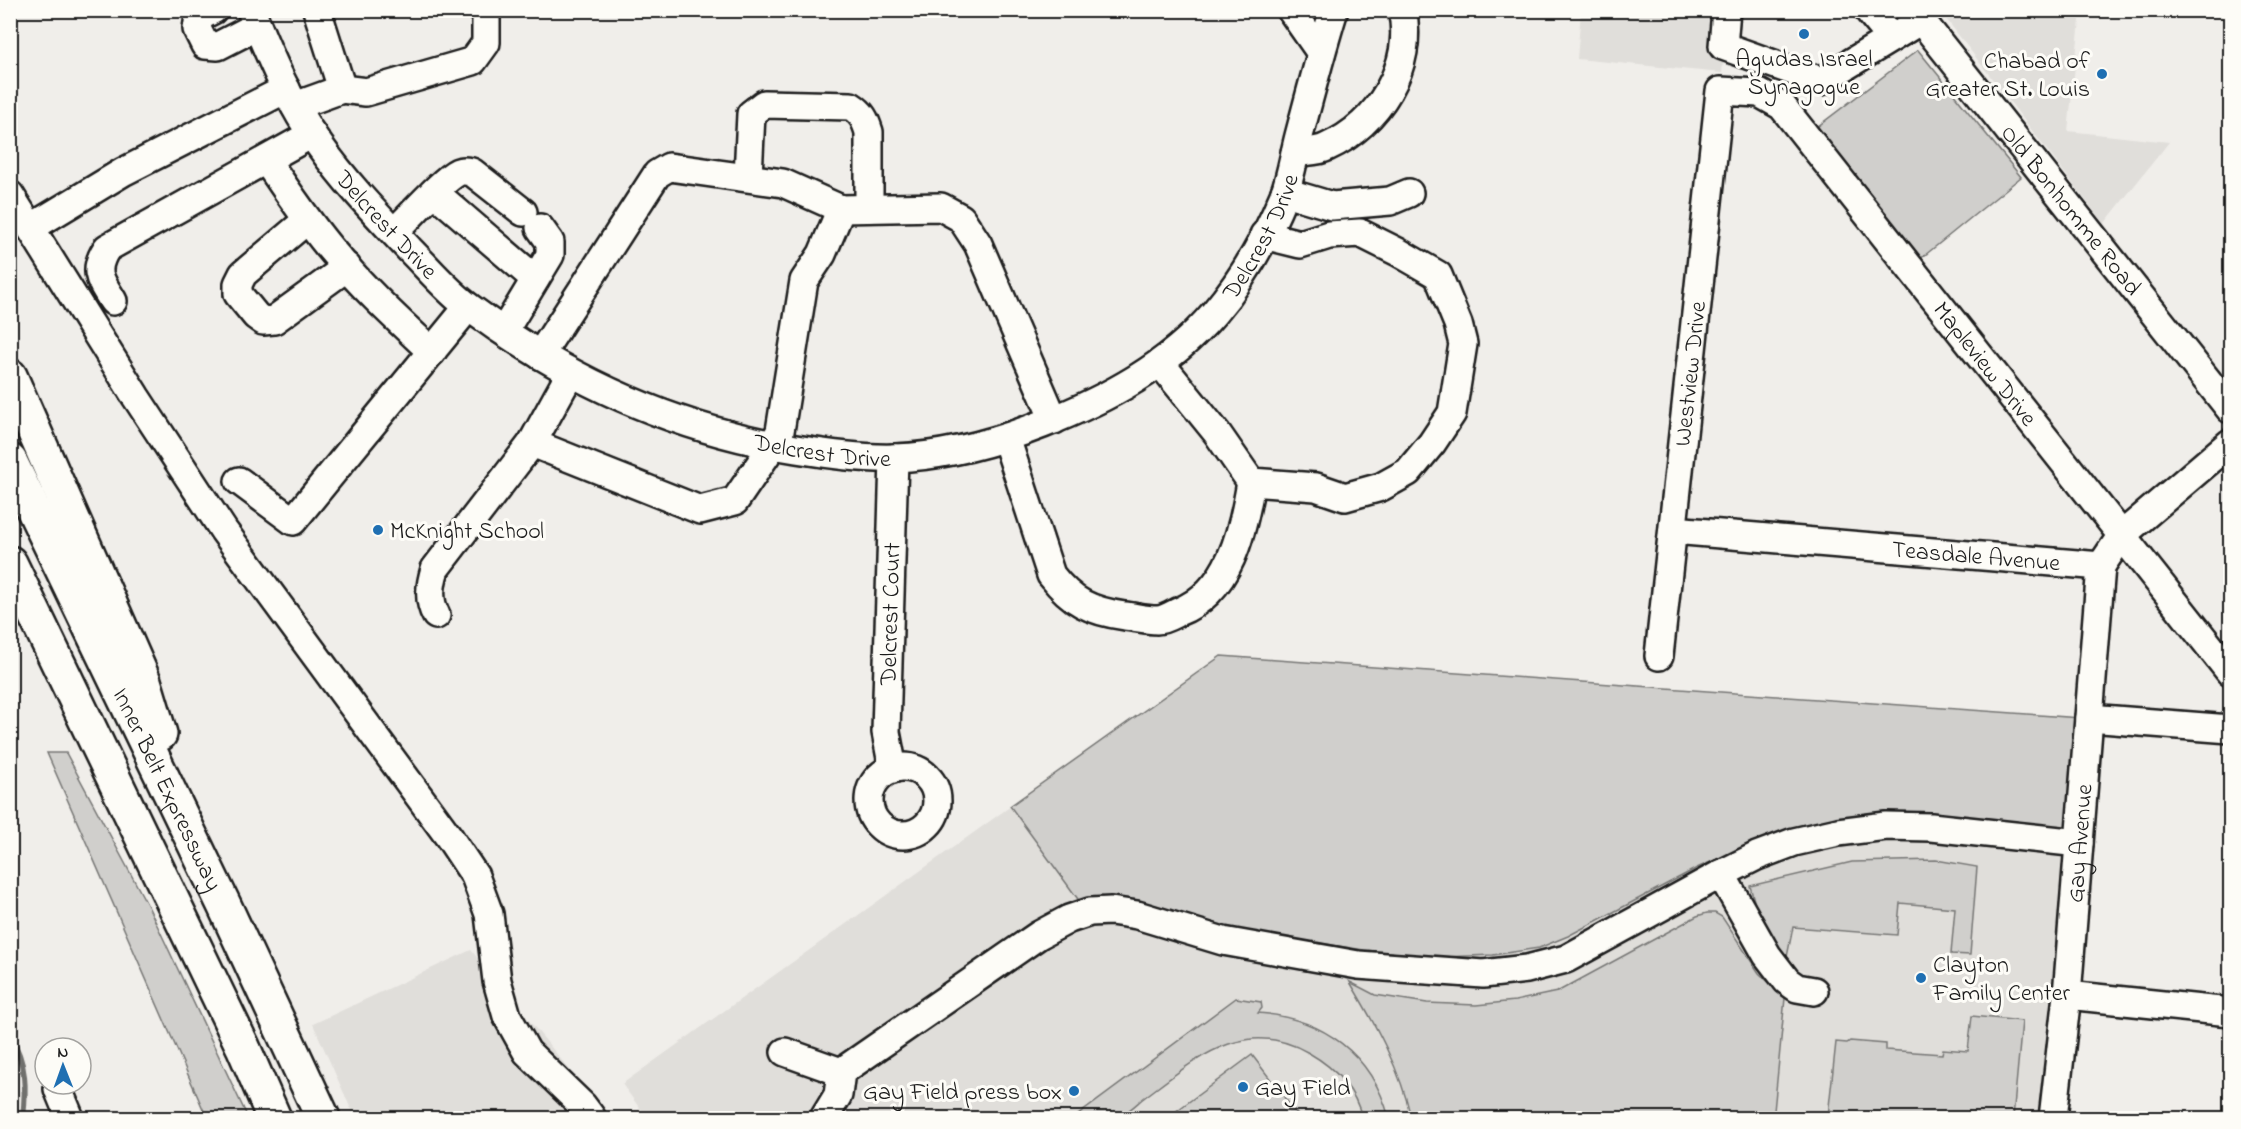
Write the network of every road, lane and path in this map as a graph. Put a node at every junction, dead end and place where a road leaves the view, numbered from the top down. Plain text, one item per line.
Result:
1 (213, 10) edge
2 (317, 10) edge
3 (486, 10) edge
4 (1291, 10) edge
5 (1334, 10) edge
6 (1402, 10) edge
7 (1726, 10) edge
8 (1868, 10) edge
9 (1917, 15) edge
10 (254, 18) edge
11 (1892, 38) junction
12 (1321, 53) junction
13 (342, 89) junction
14 (1720, 91) joint
15 (290, 98) junction
16 (312, 134) junction
17 (1295, 153) junction
18 (266, 160) junction
19 (748, 176) junction
20 (434, 192) junction
21 (1285, 192) junction
22 (1409, 194) dead end
23 (10, 195) edge
24 (869, 208) junction
25 (841, 209) junction
26 (307, 220) junction
27 (32, 227) junction
28 (394, 232) junction
29 (1264, 235) junction
30 (346, 267) junction
31 (535, 279) junction
32 (113, 301) dead end
33 (468, 307) junction
34 (504, 331) junction
35 (432, 352) junction
36 (540, 355) junction
37 (1161, 364) junction
38 (570, 374) junction
39 (10, 375) edge
40 (2230, 409) edge
41 (1054, 420) junction
42 (1006, 438) junction
43 (532, 443) junction
44 (2230, 443) edge
45 (773, 445) junction
46 (894, 458) junction
47 (10, 461) edge
48 (1251, 482) junction
49 (216, 519) junction
50 (1673, 530) junction
51 (2122, 535) junction
52 (10, 563) edge
53 (2101, 566) junction
54 (436, 615) dead end
55 (1659, 656) dead end
56 (2230, 672) edge
57 (2089, 718) junction
58 (2230, 729) edge
59 (893, 769) dead end
60 (193, 841) junction
61 (2079, 843) junction
62 (1721, 874) junction
63 (1814, 992) dead end
64 (2067, 995) junction
65 (2230, 1012) edge
66 (785, 1052) dead end
67 (841, 1072) junction
68 (61, 1096) edge
69 (70, 1119) edge
70 (274, 1119) edge
71 (322, 1119) edge
72 (592, 1119) edge
73 (824, 1119) edge
74 (2053, 1119) edge

1 - 10 street
2 - 13 street
3 - 13 street
4 - 12 street
5 - 12 street, Delcrest Drive
6 - 17 street
7 - 11 street
8 - 11 street
9 - 11 street
9 - 40 street, Old Bonhomme Road
10 - 15 street, Delcrest Drive
12 - 17 street, Delcrest Drive
13 - 15 street
14 - 50 street, Westview Drive
14 - 51 street, Mapleview Drive
15 - 16 street, Delcrest Drive
15 - 27 street
16 - 18 street
16 - 28 street, Delcrest Drive
17 - 21 street, Delcrest Drive
18 - 26 street
18 - 32 street
19 - 24 street
19 - 25 street
19 - 36 street
20 - 28 street
20 - 31 street
20 - 31 street
21 - 22 street
21 - 29 street, Delcrest Drive
23 - 27 street
24 - 25 street
24 - 41 street
25 - 45 street
26 - 30 street
26 - 30 street
27 - 49 street
28 - 33 street, Delcrest Drive
29 - 37 street, Delcrest Drive
29 - 48 street
30 - 35 street
31 - 34 street
33 - 34 street, Delcrest Drive
33 - 35 street
34 - 36 street, Delcrest Drive
35 - 49 street
36 - 38 street, Delcrest Drive
37 - 41 street, Delcrest Drive
37 - 48 street
38 - 43 street
38 - 45 street, Delcrest Drive
39 - 60 highway
41 - 42 street, Delcrest Drive
42 - 46 street, Delcrest Drive
42 - 48 street
43 - 45 street
43 - 54 street
44 - 51 street
45 - 46 street, Delcrest Drive
46 - 59 street, Delcrest Court
47 - 60 highway, Inner Belt Expressway
49 - 72 street
50 - 53 street, Teasdale Avenue
50 - 55 street, Westview Drive
51 - 53 street
51 - 56 street, Mapleview Drive
52 - 70 highway, Inner Belt Expressway
53 - 57 street, Gay Avenue
57 - 58 street
57 - 61 street, Gay Avenue
60 - 71 highway, Inner Belt Expressway
61 - 62 street
61 - 64 street, Gay Avenue
62 - 63 street
62 - 67 street
64 - 65 street
64 - 74 street, Gay Avenue
66 - 67 street
67 - 73 street
68 - 69 street

